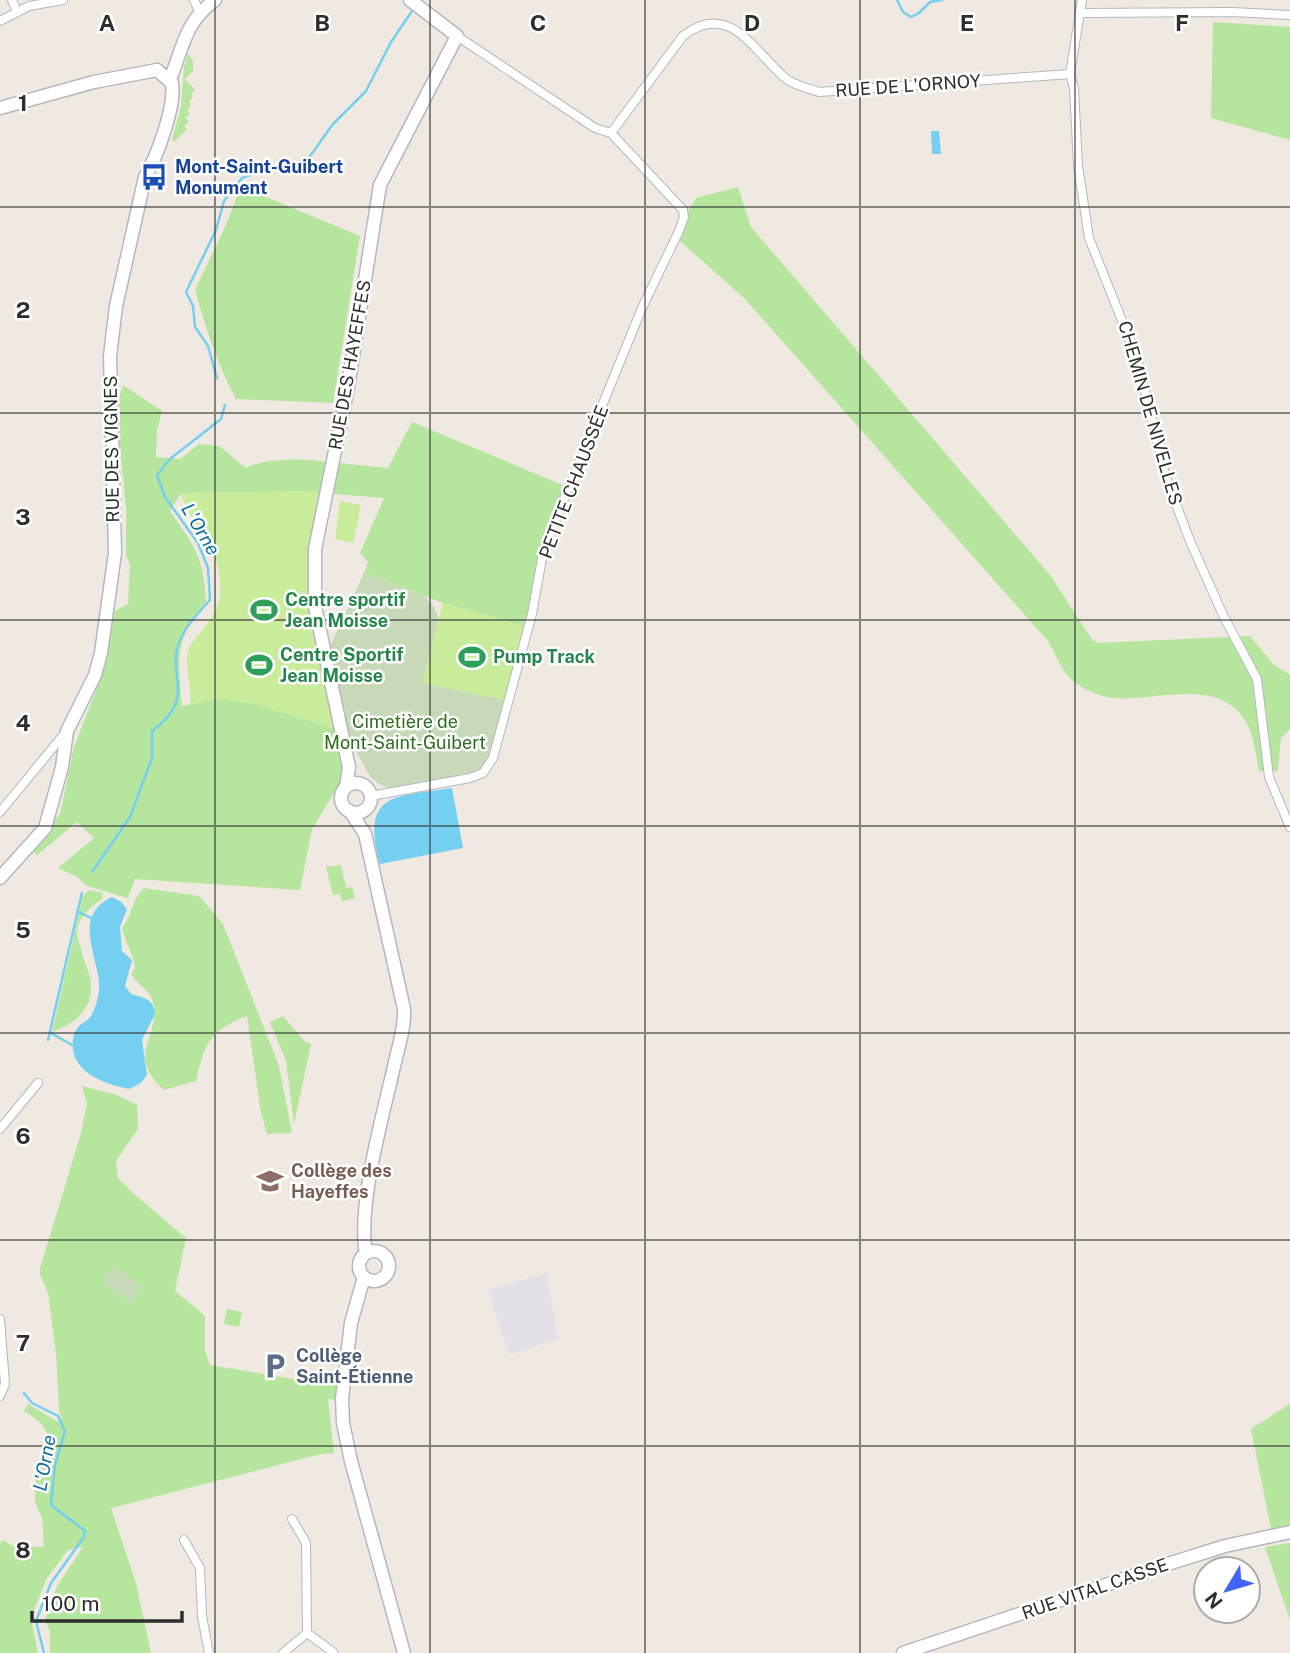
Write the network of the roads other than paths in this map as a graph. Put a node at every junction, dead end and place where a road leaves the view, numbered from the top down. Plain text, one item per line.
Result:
1 (12, 0) edge
2 (63, 0) edge
3 (215, 0) edge
4 (410, 0) edge
5 (1082, 0) edge
6 (197, 6) edge
7 (17, 12) junction
8 (1081, 13) junction
9 (1290, 15) edge
10 (0, 20) edge
11 (457, 36) junction
12 (181, 46) junction
13 (157, 70) junction
14 (1070, 74) junction
15 (170, 79) junction
16 (0, 108) edge
17 (611, 134) junction
18 (67, 731) junction
19 (349, 767) junction
20 (361, 783) junction
21 (346, 787) junction
22 (370, 802) junction
23 (350, 811) junction
24 (0, 812) edge
25 (1290, 827) edge
26 (365, 834) junction
27 (0, 878) edge
28 (38, 1083) dead end
29 (0, 1129) edge
30 (371, 1252) junction
31 (370, 1280) junction
32 (0, 1318) edge
33 (0, 1396) edge
34 (292, 1519) dead end
35 (1290, 1532) edge
36 (184, 1540) dead end
37 (307, 1633) junction
38 (333, 1652) edge
39 (209, 1653) edge
40 (283, 1653) edge
41 (404, 1653) edge
42 (903, 1653) edge

1 - 7 street
2 - 7 street
3 - 6 street
4 - 11 street
5 - 8 street, CHEMIN DE NIVELLES
6 - 12 street
7 - 10 street
8 - 9 street
8 - 14 street, CHEMIN DE NIVELLES
11 - 17 street
11 - 19 street, RUE DES HAYEFFES
12 - 13 street
12 - 15 street, RUE DES VIGNES
13 - 15 street
13 - 16 street
14 - 17 street, RUE DE L'ORNOY
14 - 25 street, CHEMIN DE NIVELLES
15 - 18 street, RUE DES VIGNES
17 - 22 street, PETITE CHAUSSÉE
18 - 24 street, RUE DES VIGNES
18 - 27 street
19 - 20 street, RUE DES HAYEFFES
19 - 21 street, RUE DES HAYEFFES
20 - 21 street
20 - 22 street
21 - 23 street
22 - 23 street
22 - 26 street
23 - 26 street
26 - 30 street
28 - 29 street
30 - 31 street
30 - 31 street
31 - 41 street
32 - 33 street
34 - 37 street
35 - 42 street, RUE VITAL CASSE
36 - 39 street
37 - 38 street
37 - 40 street

